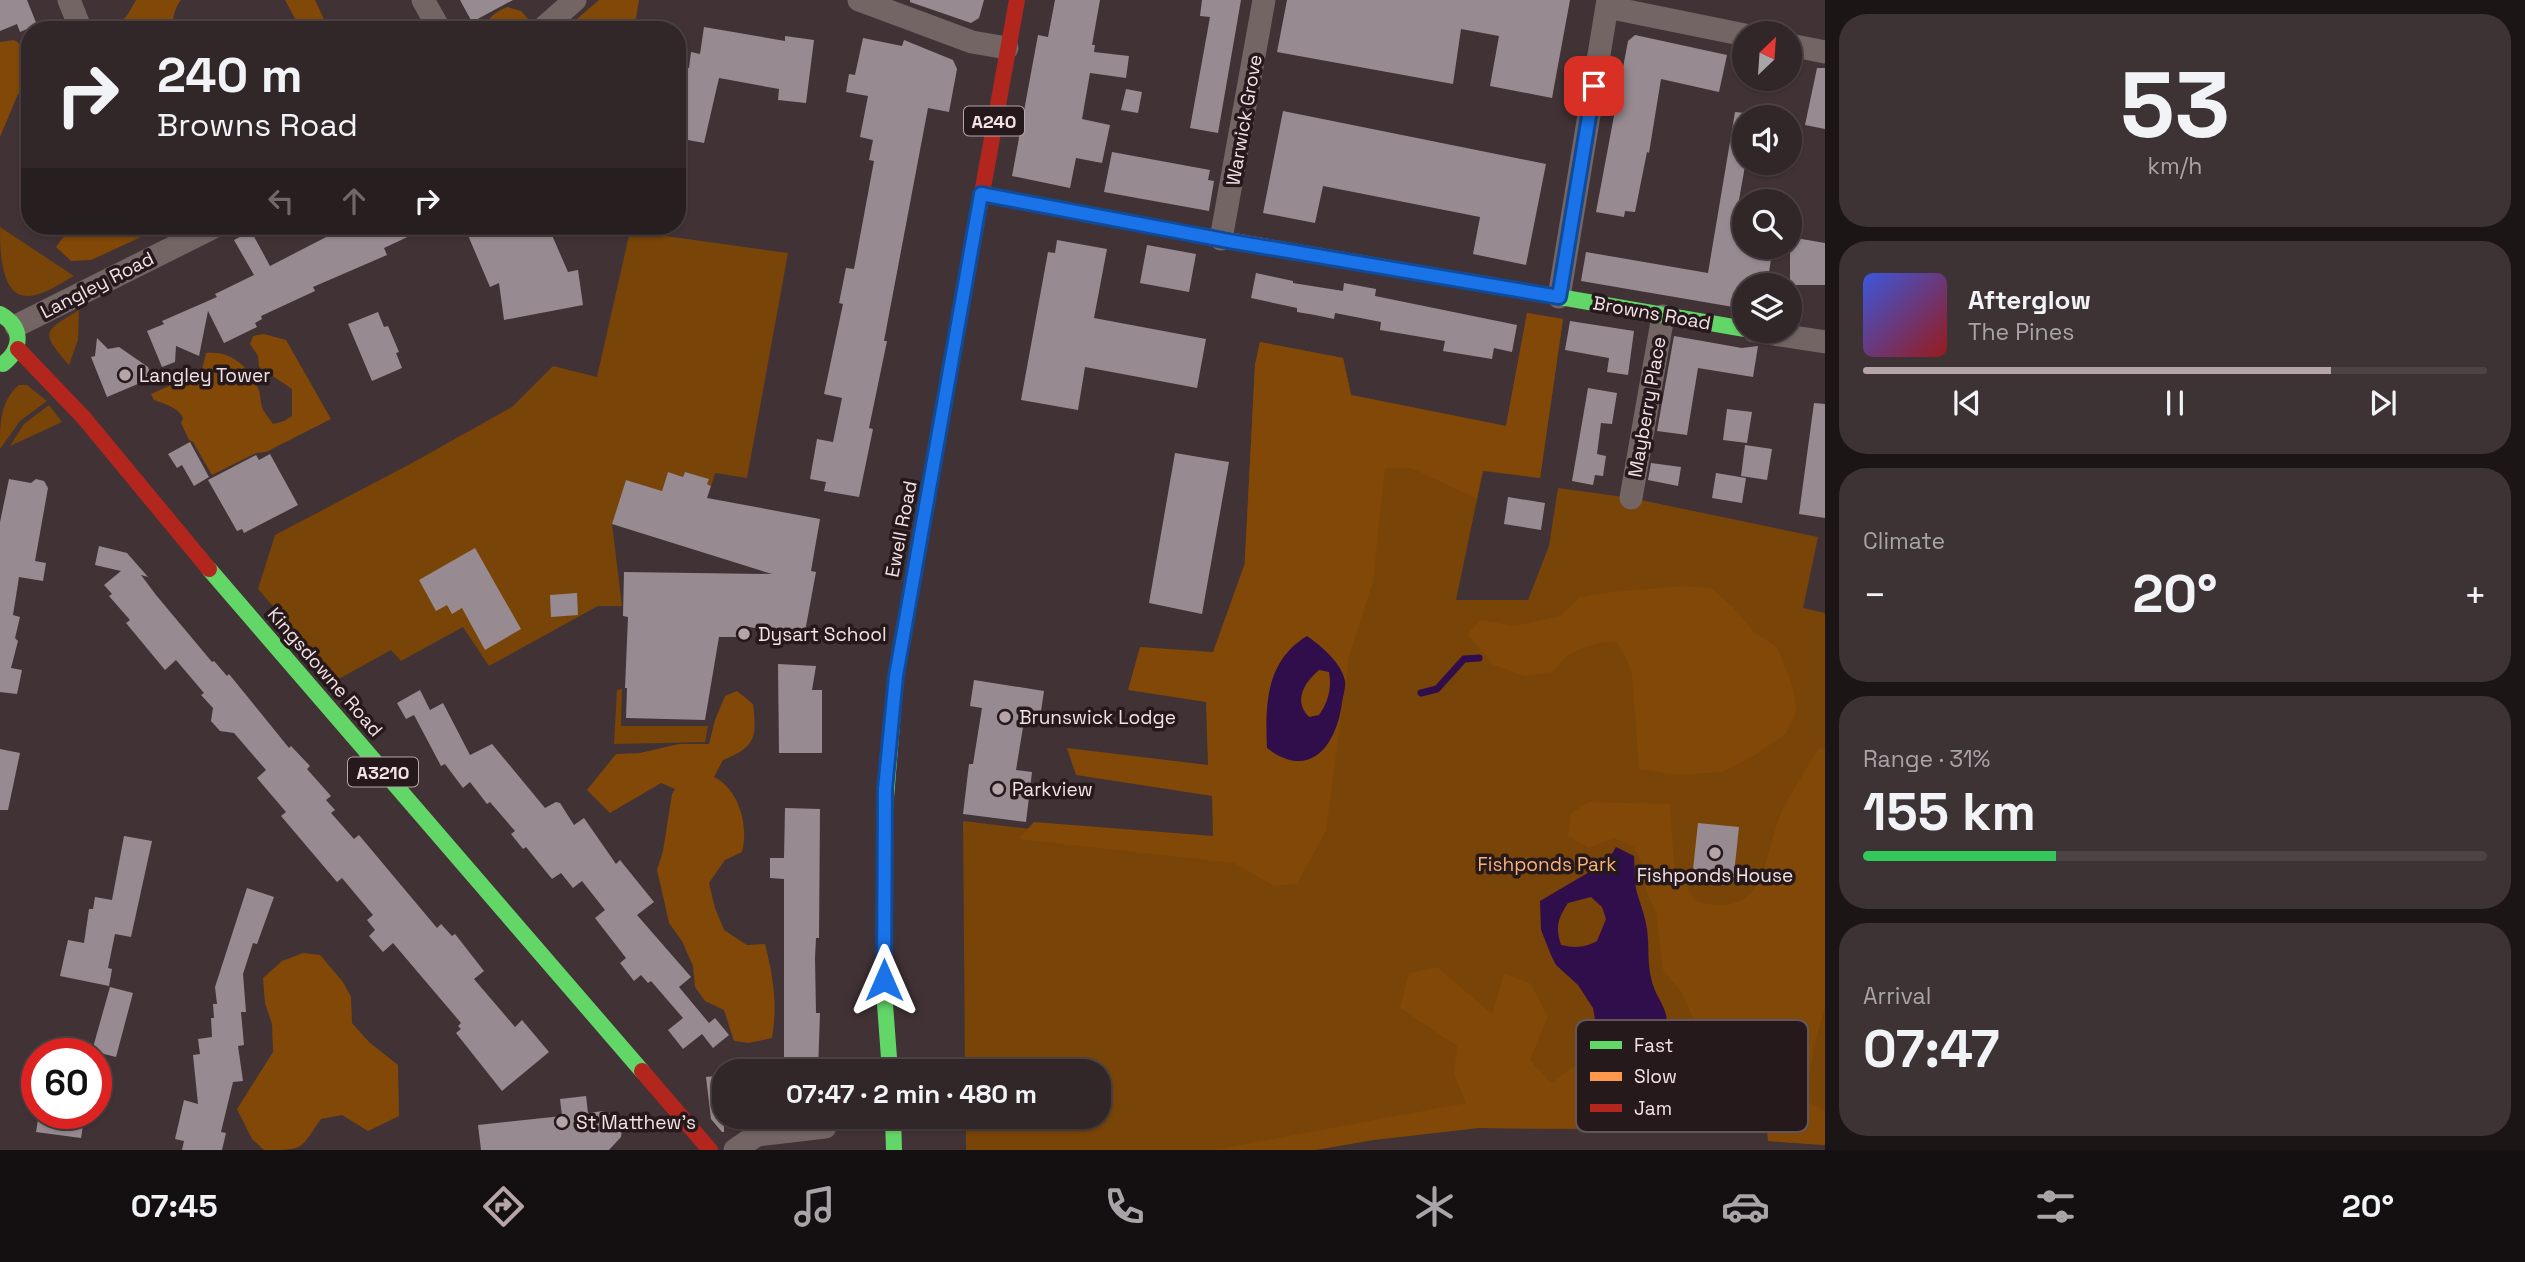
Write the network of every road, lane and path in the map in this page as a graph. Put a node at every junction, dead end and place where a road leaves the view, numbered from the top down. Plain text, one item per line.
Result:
1 (69, 0) edge
2 (424, 0) edge
3 (575, 0) edge
4 (859, 0) edge
5 (1017, 0) edge
6 (1264, 0) edge
7 (1607, 4) edge
8 (77, 21) edge
9 (435, 21) edge
10 (551, 21) edge
11 (1732, 33) edge
12 (1802, 47) edge
13 (1007, 48) junction
14 (1825, 52) edge
15 (981, 194) junction
16 (196, 235) edge
17 (1221, 239) junction
18 (1559, 297) junction
19 (1663, 316) junction
20 (8, 320) edge
21 (1732, 327) edge
22 (1802, 338) edge
23 (1825, 342) edge
24 (18, 349) junction
25 (0, 365) edge
26 (1631, 498) dead end
27 (889, 1059) edge
28 (815, 1129) edge
29 (893, 1129) edge
30 (710, 1150) edge
31 (736, 1150) edge
32 (894, 1150) edge

1 - 8 street
2 - 9 street
3 - 10 street
4 - 13 street
5 - 13 main road, Ewell Road / A240
6 - 17 street, Warwick Grove
7 - 11 street
7 - 18 street
12 - 14 street
13 - 15 main road, Ewell Road / A240
15 - 17 main road, Browns Road
15 - 27 main road, Ewell Road / A240
16 - 20 street, Langley Road
17 - 18 main road, Browns Road
18 - 19 main road, Browns Road
19 - 21 main road, Browns Road
19 - 26 street, Mayberry Place
20 - 24 main road
22 - 23 street
24 - 25 main road
24 - 30 main road, Kingsdowne Road / A3210
28 - 31 street
29 - 32 main road

